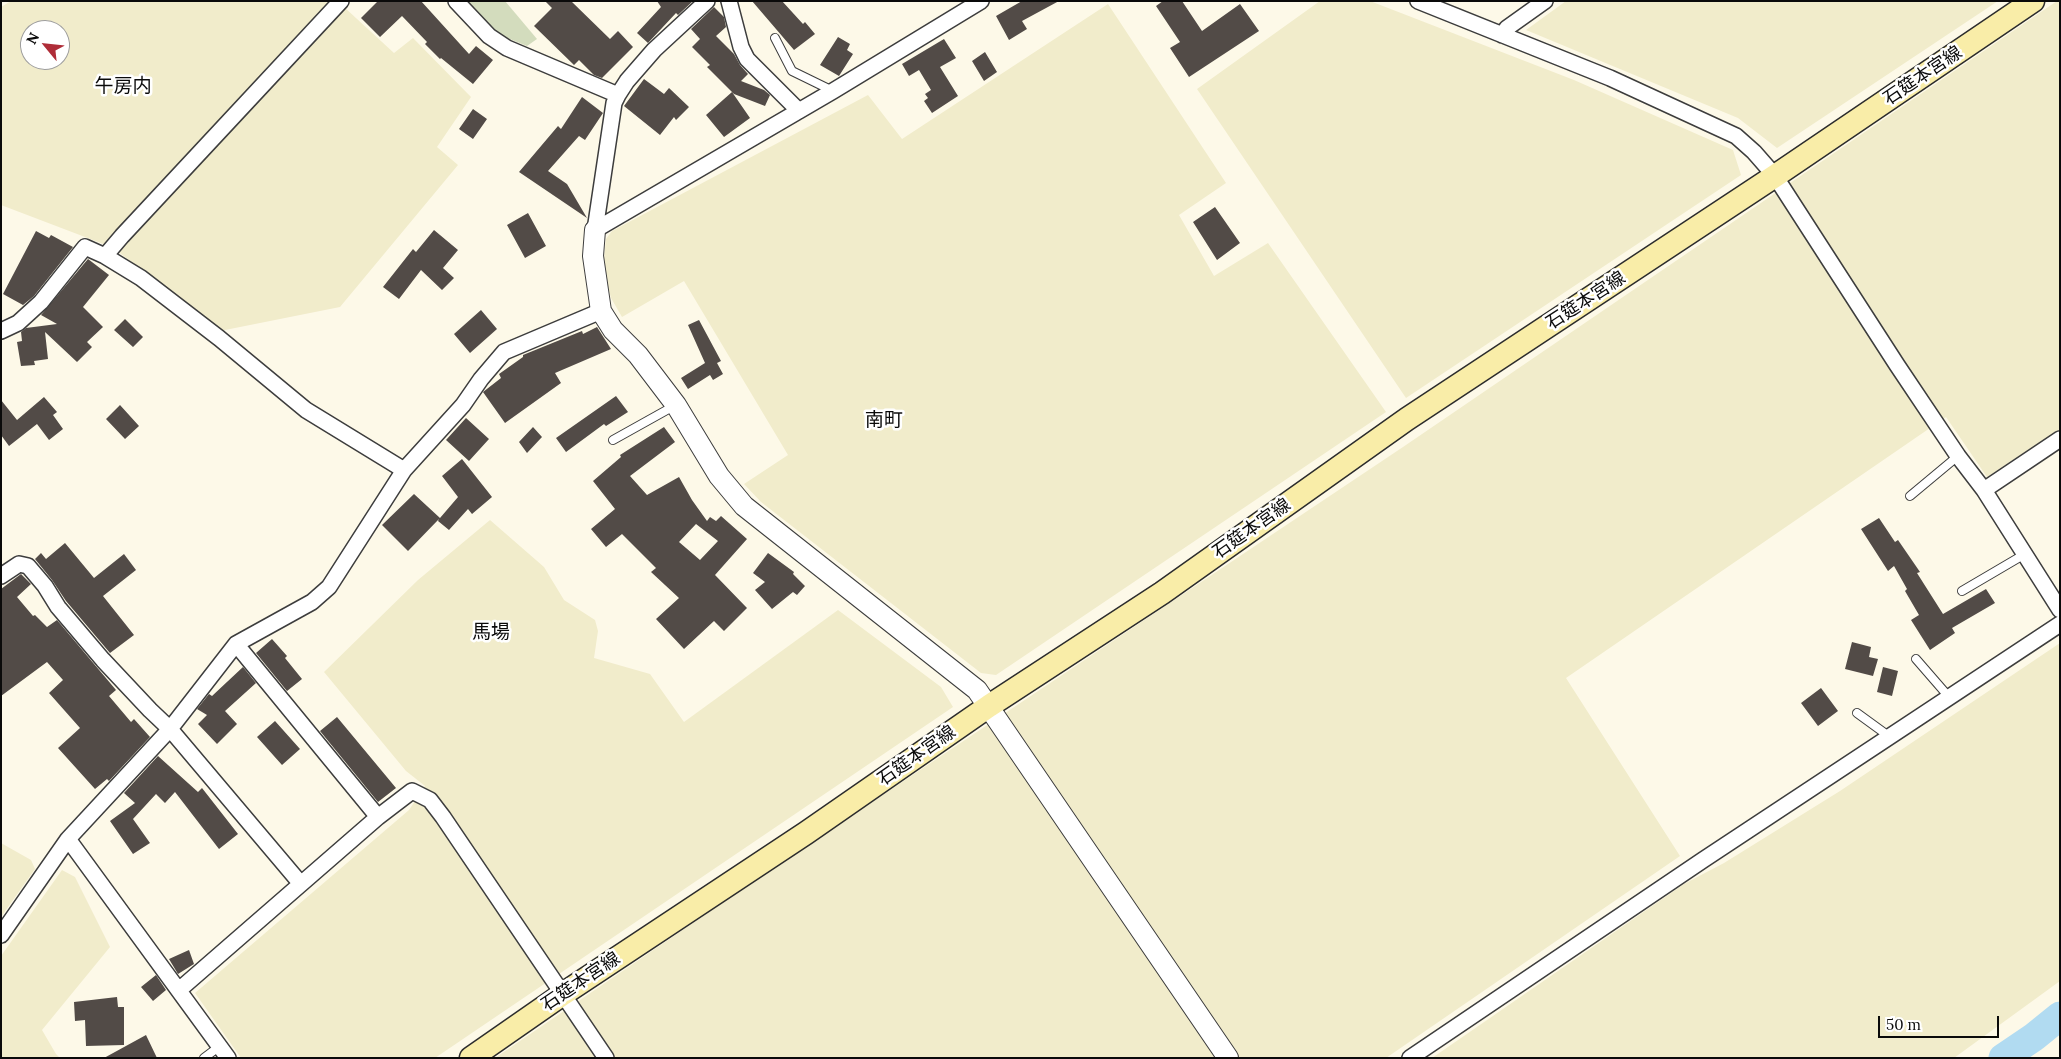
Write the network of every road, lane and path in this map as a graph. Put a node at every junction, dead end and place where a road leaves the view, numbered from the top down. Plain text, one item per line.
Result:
1 (341, 1) edge
2 (456, 1) edge
3 (707, 1) edge
4 (729, 1) edge
5 (980, 1) edge
6 (1418, 1) edge
7 (1545, 1) edge
8 (2033, 1) edge
9 (1502, 35) junction
10 (775, 38) dead end
11 (834, 91) junction
12 (618, 95) junction
13 (800, 110) junction
14 (1775, 176) junction
15 (595, 230) junction
16 (106, 256) junction
17 (601, 311) junction
18 (1, 331) edge
19 (676, 405) junction
20 (2060, 439) edge
21 (613, 440) dead end
22 (1958, 456) junction
23 (404, 470) junction
24 (1984, 490) junction
25 (1910, 496) dead end
26 (2024, 554) junction
27 (1, 576) edge
28 (1962, 591) dead end
29 (2060, 610) edge
30 (2060, 624) edge
31 (236, 644) junction
32 (1916, 659) dead end
33 (1949, 697) junction
34 (989, 706) junction
35 (1857, 713) dead end
36 (170, 729) junction
37 (1890, 737) junction
38 (378, 817) junction
39 (68, 839) junction
40 (301, 884) junction
41 (1, 935) edge
42 (179, 990) junction
43 (562, 994) junction
44 (224, 1052) edge
45 (204, 1058) edge
46 (472, 1058) edge
47 (606, 1058) edge
48 (1228, 1058) edge
49 (1410, 1058) edge

1 - 16 street
2 - 12 street
3 - 12 street
4 - 13 street
5 - 11 street
6 - 9 street
7 - 9 street
8 - 14 main road, 石筵本宮線
9 - 14 street
10 - 11 lane
11 - 13 street
12 - 15 street
13 - 15 street
14 - 22 street
14 - 34 main road, 石筵本宮線
15 - 17 street
16 - 18 street
16 - 23 street
17 - 19 street
17 - 23 street
19 - 21 lane
19 - 34 street
20 - 24 street
22 - 24 street
22 - 25 lane
23 - 31 street
24 - 26 street
26 - 28 lane
26 - 29 street
27 - 36 street
30 - 33 street
31 - 36 street
31 - 38 street
32 - 33 lane
33 - 37 street
34 - 43 main road, 石筵本宮線
34 - 48 street
35 - 37 lane
36 - 39 street
36 - 40 street
37 - 49 street
38 - 40 street
38 - 43 street
39 - 41 street
39 - 42 street
40 - 42 street
42 - 44 street
43 - 46 main road, 石筵本宮線
43 - 47 street
44 - 45 lane

